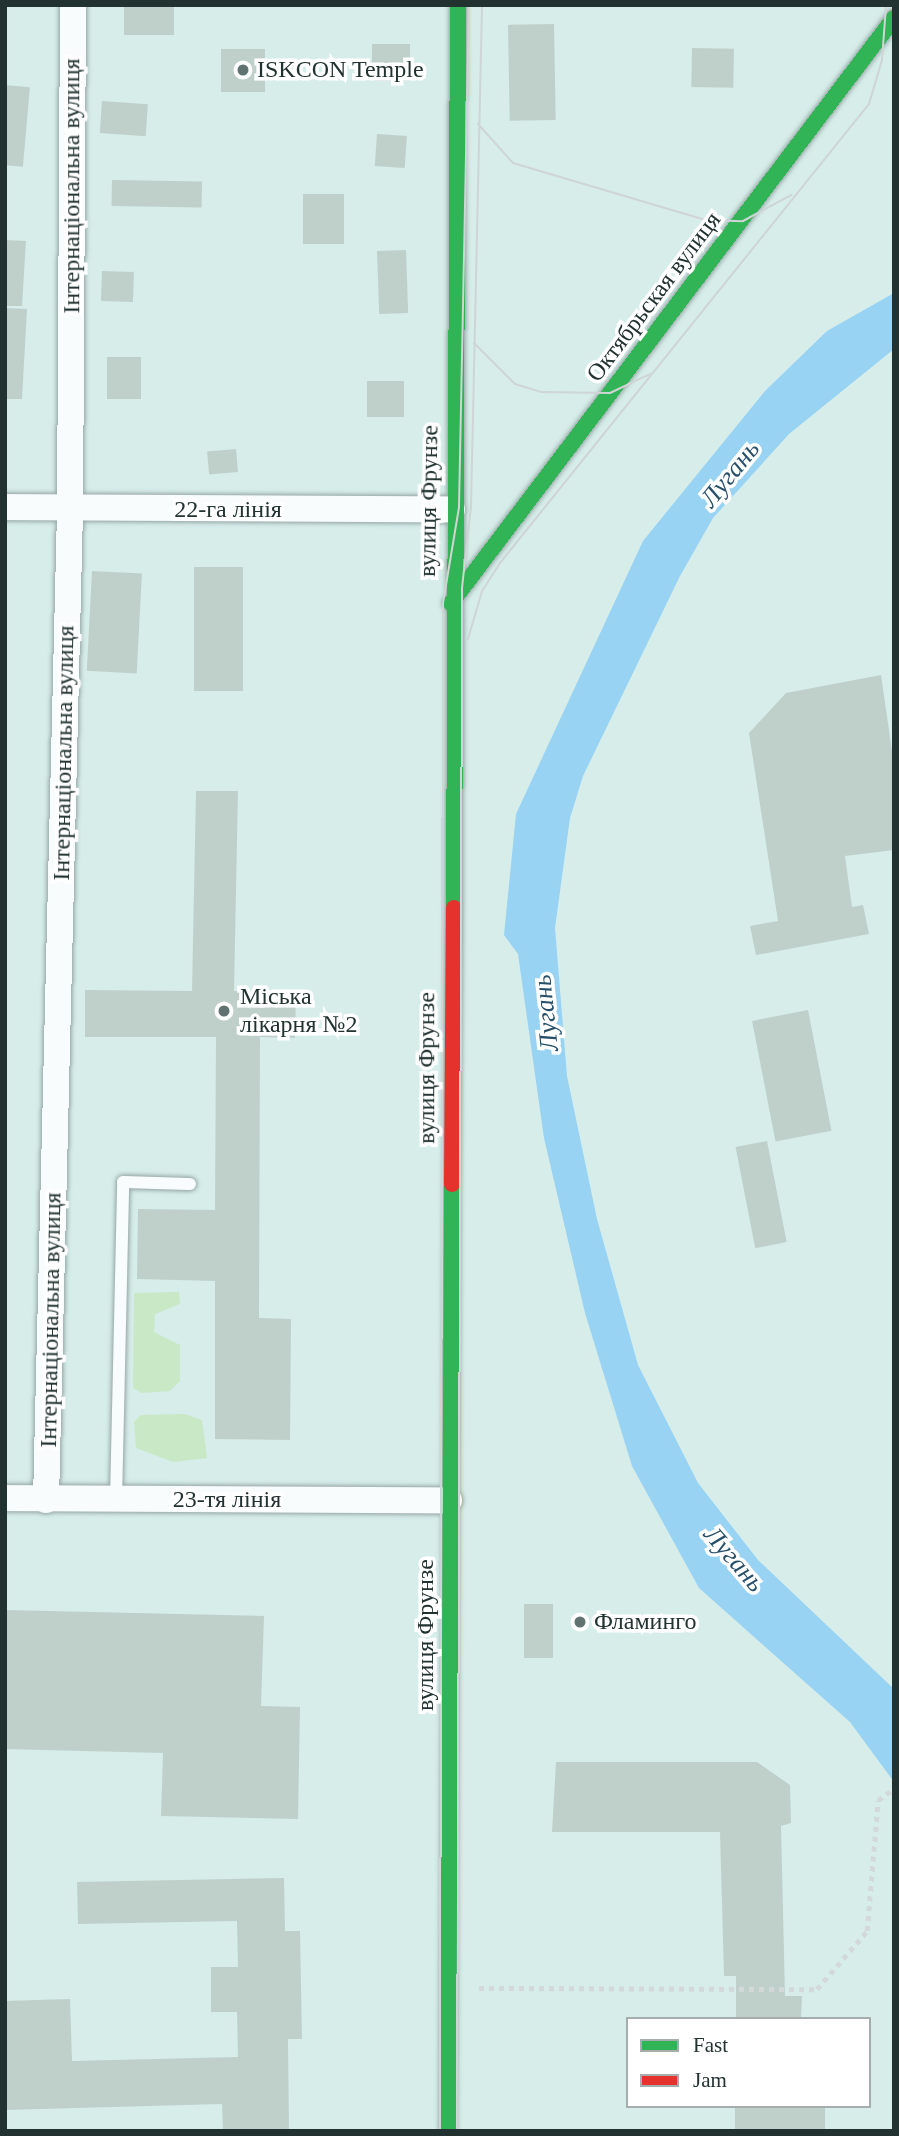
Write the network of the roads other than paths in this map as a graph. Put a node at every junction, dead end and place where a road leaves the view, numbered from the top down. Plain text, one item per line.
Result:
1 (73, 5) edge
2 (458, 5) edge
3 (894, 18) edge
4 (5, 507) edge
5 (452, 509) junction
6 (70, 511) junction
7 (450, 603) junction
8 (190, 1184) dead end
9 (5, 1498) edge
10 (46, 1500) junction
11 (116, 1500) junction
12 (449, 1500) junction
13 (448, 2131) edge

1 - 6 street, Інтернаціональна вулиця
2 - 5 street, вулиця Фрунзе
3 - 7 street, Октябрьская вулиця
4 - 6 street, 22-га лінія
5 - 6 street, 22-га лінія
5 - 7 street, вулиця Фрунзе
6 - 10 street, Інтернаціональна вулиця
7 - 12 street, вулиця Фрунзе
8 - 11 lane
9 - 10 street, 23-тя лінія
10 - 11 street, 23-тя лінія
11 - 12 street, 23-тя лінія
12 - 13 street, вулиця Фрунзе

